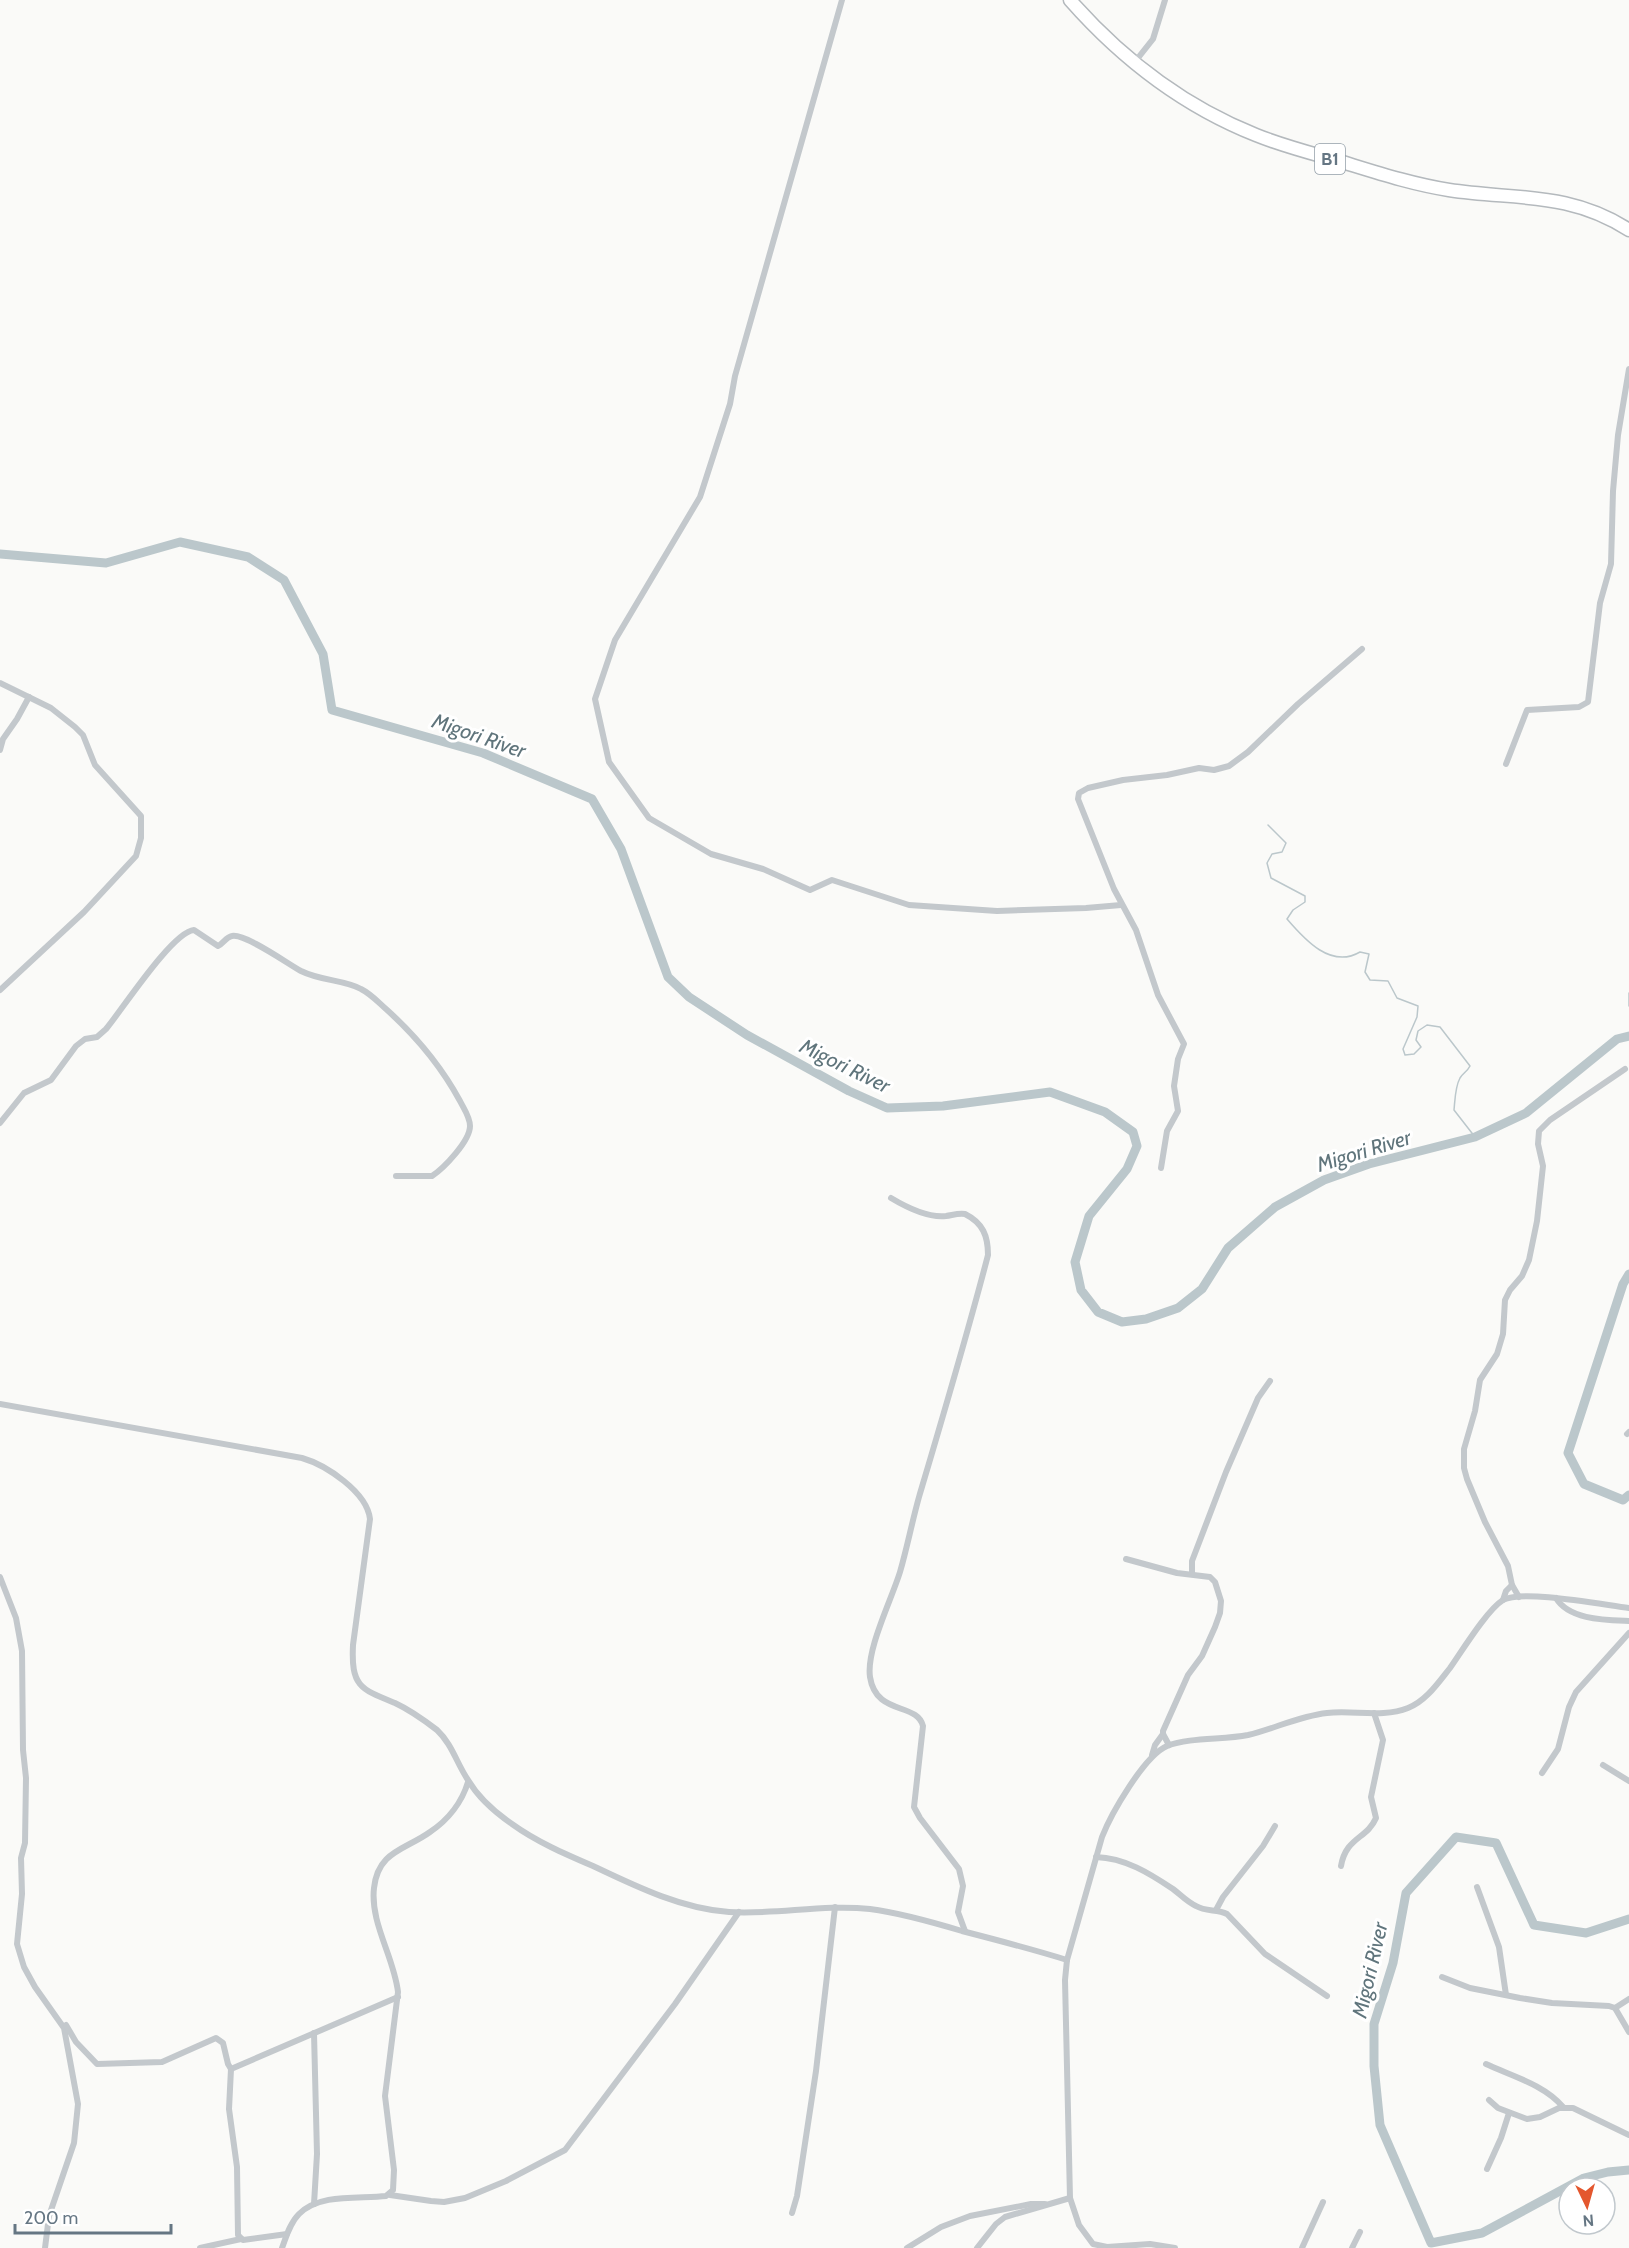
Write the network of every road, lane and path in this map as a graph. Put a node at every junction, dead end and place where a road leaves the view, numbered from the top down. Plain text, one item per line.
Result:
1 (842, 0) edge
2 (1070, 0) edge
3 (1165, 0) edge
4 (1134, 64) junction
5 (1629, 230) edge
6 (1629, 369) edge
7 (1362, 650) dead end
8 (0, 683) edge
9 (29, 697) junction
10 (0, 750) edge
11 (1506, 764) dead end
12 (1121, 905) junction
13 (0, 990) edge
14 (1625, 1069) dead end
15 (0, 1123) edge
16 (1161, 1168) dead end
17 (396, 1176) dead end
18 (891, 1198) dead end
19 (1270, 1381) dead end
20 (0, 1404) edge
21 (1126, 1559) dead end
22 (1192, 1574) junction
23 (0, 1577) edge
24 (1512, 1585) junction
25 (1519, 1597) junction
26 (1556, 1598) junction
27 (1503, 1600) junction
28 (1629, 1608) edge
29 (1629, 1621) edge
30 (1629, 1633) edge
31 (1374, 1713) junction
32 (1163, 1734) junction
33 (1169, 1745) junction
34 (1152, 1755) junction
35 (1603, 1765) dead end
36 (1542, 1773) dead end
37 (1629, 1781) edge
38 (468, 1782) junction
39 (478, 1793) junction
40 (462, 1800) junction
41 (1275, 1826) dead end
42 (1096, 1857) junction
43 (1341, 1866) dead end
44 (1477, 1887) dead end
45 (835, 1907) junction
46 (1216, 1911) junction
47 (739, 1912) junction
48 (965, 1931) junction
49 (1067, 1960) junction
50 (1442, 1977) dead end
51 (1506, 1995) junction
52 (1327, 1996) dead end
53 (398, 1997) junction
54 (1629, 1999) edge
55 (1615, 2008) junction
56 (57, 2016) junction
57 (1629, 2032) edge
58 (314, 2033) junction
59 (1486, 2064) dead end
60 (231, 2069) junction
61 (1490, 2100) dead end
62 (1563, 2108) junction
63 (1509, 2113) junction
64 (1629, 2135) edge
65 (1487, 2169) dead end
66 (390, 2195) junction
67 (1070, 2198) junction
68 (1323, 2202) dead end
69 (314, 2204) junction
70 (1045, 2204) junction
71 (792, 2213) dead end
72 (1360, 2232) dead end
73 (287, 2234) junction
74 (241, 2240) junction
75 (1091, 2246) edge
76 (45, 2248) edge
77 (200, 2248) edge
78 (282, 2248) edge
79 (907, 2248) edge
80 (977, 2248) edge
81 (1175, 2248) edge
82 (1302, 2248) edge
83 (1352, 2248) edge

1 - 12 street
2 - 4 highway, B1
3 - 4 street
4 - 5 highway, B1
6 - 11 street
7 - 12 street
8 - 9 street
9 - 10 street
9 - 13 street
12 - 16 street
14 - 24 street
15 - 17 street
18 - 48 street
19 - 22 street
20 - 38 street
21 - 22 street
22 - 32 street
23 - 56 street
24 - 25 street
24 - 27 street
25 - 26 street
25 - 27 street
26 - 28 street
26 - 29 street
27 - 31 street
30 - 36 street
31 - 33 street
31 - 43 street
32 - 33 street
32 - 34 street
33 - 34 street
34 - 42 street
35 - 37 street
38 - 39 street
38 - 40 street
39 - 40 street
39 - 47 street
40 - 53 street
41 - 46 street
42 - 46 street
42 - 49 street
44 - 51 street
45 - 47 street
45 - 48 street
45 - 71 street
46 - 52 street
47 - 66 street
48 - 49 street
49 - 67 street
50 - 51 street
51 - 55 street
53 - 58 street
53 - 66 street
54 - 55 street
55 - 57 street
56 - 60 street
56 - 76 street
58 - 60 street
58 - 69 street
59 - 62 street
60 - 74 street
61 - 63 street
62 - 63 street
62 - 64 street
63 - 65 street
66 - 69 street
67 - 70 street
67 - 75 street
68 - 82 street
69 - 73 street
70 - 79 street
70 - 80 street
72 - 83 street
73 - 74 street
73 - 78 street
74 - 77 street
75 - 81 street

